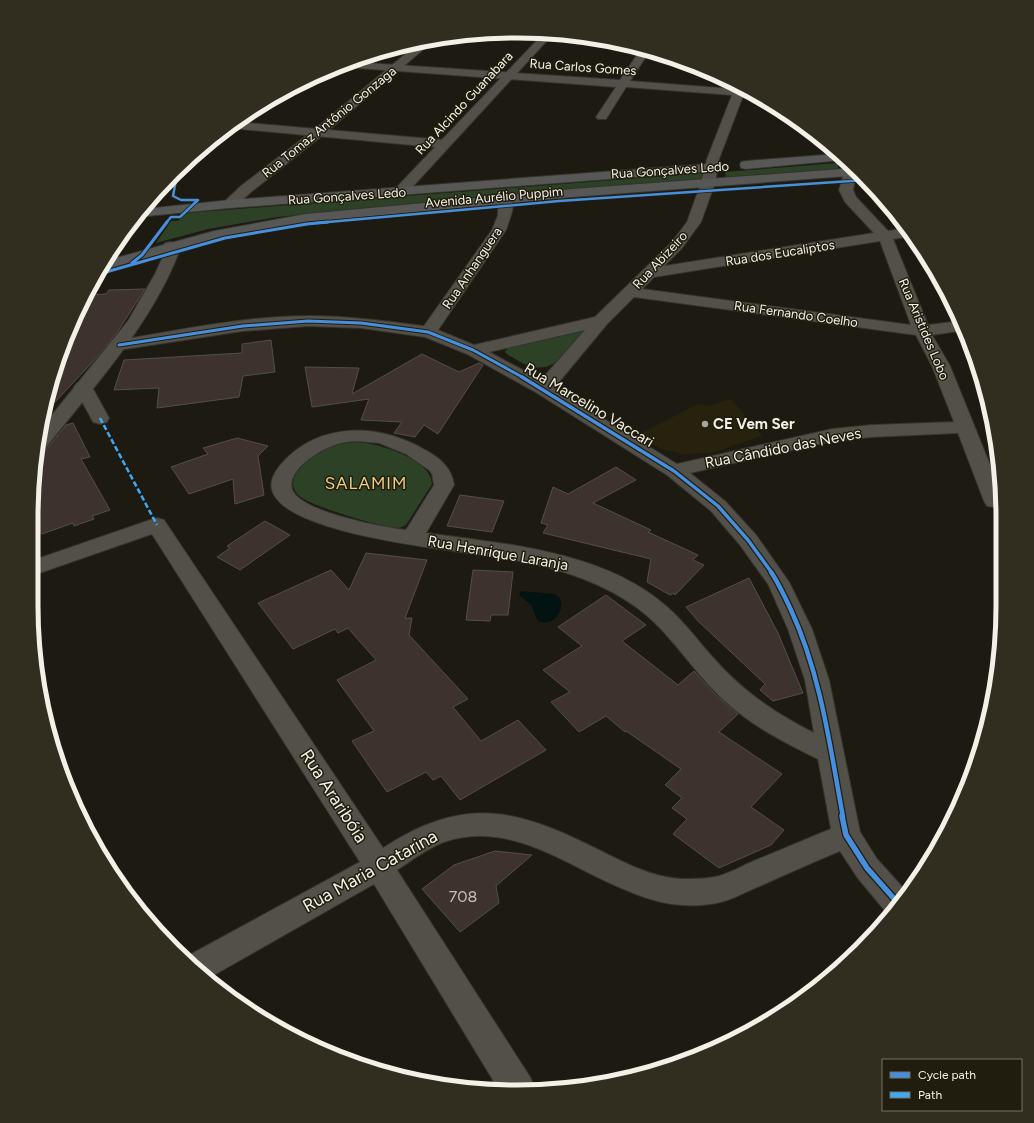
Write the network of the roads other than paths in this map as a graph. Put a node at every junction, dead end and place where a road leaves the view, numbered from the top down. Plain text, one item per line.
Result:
1 (543, 39) edge
2 (418, 48) edge
3 (642, 54) edge
4 (357, 65) edge
5 (394, 68) junction
6 (509, 76) junction
7 (623, 84) junction
8 (735, 91) edge
9 (742, 94) edge
10 (602, 117) dead end
11 (241, 126) edge
12 (319, 132) junction
13 (444, 144) junction
14 (835, 158) edge
15 (711, 168) junction
16 (848, 171) edge
17 (852, 175) edge
18 (708, 183) junction
19 (400, 192) junction
20 (505, 200) junction
21 (230, 204) junction
22 (147, 213) edge
23 (903, 233) edge
24 (885, 236) junction
25 (170, 246) junction
26 (110, 264) edge
27 (650, 273) junction
28 (629, 292) junction
29 (601, 321) junction
30 (957, 327) edge
31 (922, 331) junction
32 (428, 332) junction
33 (961, 338) edge
34 (119, 345) junction
35 (473, 350) junction
36 (83, 387) junction
37 (543, 389) junction
38 (100, 418) dead end
39 (964, 428) junction
40 (45, 436) edge
41 (674, 471) junction
42 (994, 501) dead end
43 (412, 538) junction
44 (38, 567) edge
45 (831, 753) junction
46 (846, 835) junction
47 (379, 866) junction
48 (895, 900) edge
49 (200, 965) edge
50 (515, 1085) edge

1 - 6 street, Rua Alcindo Guanabara
2 - 5 street, Rua Tomaz Antônio Gonzaga
3 - 7 street
4 - 5 street, Rua Carlos Gomes
5 - 6 street, Rua Carlos Gomes
5 - 12 street, Rua Tomaz Antônio Gonzaga
6 - 7 street, Rua Carlos Gomes
6 - 13 street, Rua Alcindo Guanabara
7 - 8 street, Rua Carlos Gomes
7 - 10 street
9 - 15 street, Rua Abizeiro
11 - 12 street
12 - 13 street
12 - 21 street, Rua Tomaz Antônio Gonzaga
13 - 19 street, Rua Alcindo Guanabara
14 - 15 main road, Rua Gonçalves Ledo
15 - 18 street, Rua Abizeiro
15 - 19 main road, Rua Gonçalves Ledo
16 - 18 main road, Avenida Aurélio Puppim
17 - 24 street, Rua Aristides Lobo
18 - 20 main road, Avenida Aurélio Puppim
18 - 27 street, Rua Abizeiro
19 - 21 main road, Rua Gonçalves Ledo
20 - 25 main road, Avenida Aurélio Puppim
20 - 32 street, Rua Anhanguera
21 - 22 main road, Rua Gonçalves Ledo
23 - 24 street, Rua dos Eucaliptos
24 - 27 street, Rua dos Eucaliptos
24 - 31 street, Rua Aristides Lobo
25 - 26 main road, Avenida Aurélio Puppim
25 - 34 street
27 - 28 street, Rua Abizeiro
28 - 29 street, Rua Abizeiro
28 - 31 street, Rua Fernando Coelho
29 - 35 street
29 - 37 street, Rua Abizeiro
30 - 31 street, Rua Fernando Coelho
31 - 33 street
31 - 39 street, Rua Aristides Lobo
32 - 34 street, Rua Marcelino Vaccari
32 - 35 street, Rua Marcelino Vaccari
34 - 36 street
35 - 37 street, Rua Marcelino Vaccari
36 - 38 street
36 - 40 street
37 - 41 street, Rua Marcelino Vaccari
39 - 41 street, Rua Cândido das Neves
39 - 42 street, Rua Aristides Lobo
41 - 45 street, Rua Marcelino Vaccari
43 - 43 street, Rua Henrique Laranja
43 - 45 street, Rua Henrique Laranja
44 - 47 street, Rua Araribóia
45 - 46 street
46 - 47 street, Rua Maria Catarina
46 - 48 street
47 - 49 street, Rua Maria Catarina
47 - 50 street, Rua Araribóia

